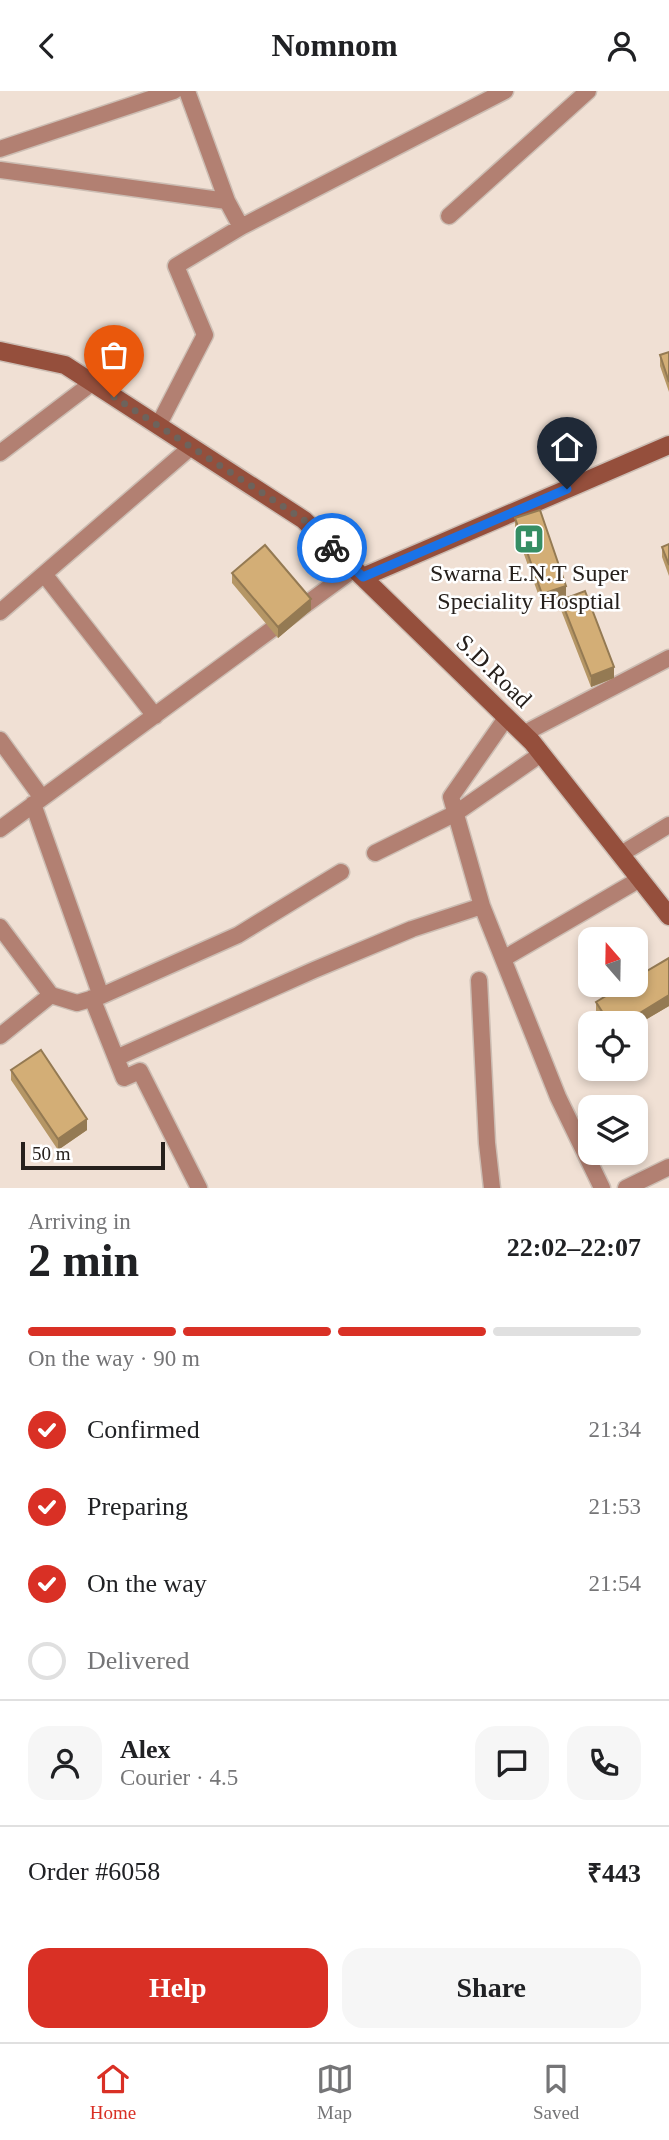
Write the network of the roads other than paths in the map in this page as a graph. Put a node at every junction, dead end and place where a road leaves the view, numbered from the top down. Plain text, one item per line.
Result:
1 (174, 91) edge
2 (187, 91) edge
3 (505, 91) edge
4 (588, 91) edge
5 (0, 149) edge
6 (0, 170) edge
7 (227, 201) junction
8 (449, 216) dead end
9 (241, 227) junction
10 (0, 351) edge
11 (92, 383) junction
12 (158, 426) junction
13 (669, 445) edge
14 (191, 447) junction
15 (0, 453) edge
16 (358, 573) junction
17 (44, 574) junction
18 (0, 612) edge
19 (669, 658) edge
20 (156, 716) junction
21 (506, 717) junction
22 (523, 734) junction
23 (0, 740) edge
24 (541, 754) junction
25 (37, 801) junction
26 (456, 813) junction
27 (669, 825) edge
28 (0, 829) edge
29 (375, 853) dead end
30 (621, 854) junction
31 (341, 871) dead end
32 (640, 879) junction
33 (482, 906) junction
34 (669, 916) edge
35 (0, 927) edge
36 (503, 959) junction
37 (479, 980) dead end
38 (51, 995) junction
39 (96, 997) junction
40 (0, 1036) edge
41 (116, 1058) junction
42 (669, 1167) edge
43 (199, 1188) edge
44 (492, 1188) edge
45 (602, 1188) edge
46 (626, 1188) edge

1 - 5 street
2 - 7 street
3 - 9 street
4 - 8 street
6 - 7 street
7 - 9 street
9 - 12 street
10 - 11 street, S.D.Road
11 - 12 street, S.D.Road
11 - 15 street
12 - 14 street, S.D.Road
13 - 16 street
14 - 16 street, S.D.Road
14 - 17 street
16 - 20 street
16 - 21 street, S.D.Road
17 - 18 street
17 - 20 street
19 - 22 street
20 - 25 street
21 - 22 street, S.D.Road
21 - 26 street
22 - 24 street, S.D.Road
23 - 25 street
24 - 26 street
24 - 30 street, S.D.Road
25 - 28 street
25 - 39 street
26 - 29 street
26 - 33 street
27 - 30 street
30 - 32 street, S.D.Road
31 - 39 street
32 - 34 street, S.D.Road
32 - 36 street
33 - 36 street
33 - 41 street
35 - 38 street
36 - 45 street
37 - 44 street
38 - 39 street
38 - 40 street
39 - 41 street
41 - 43 street
42 - 46 street

